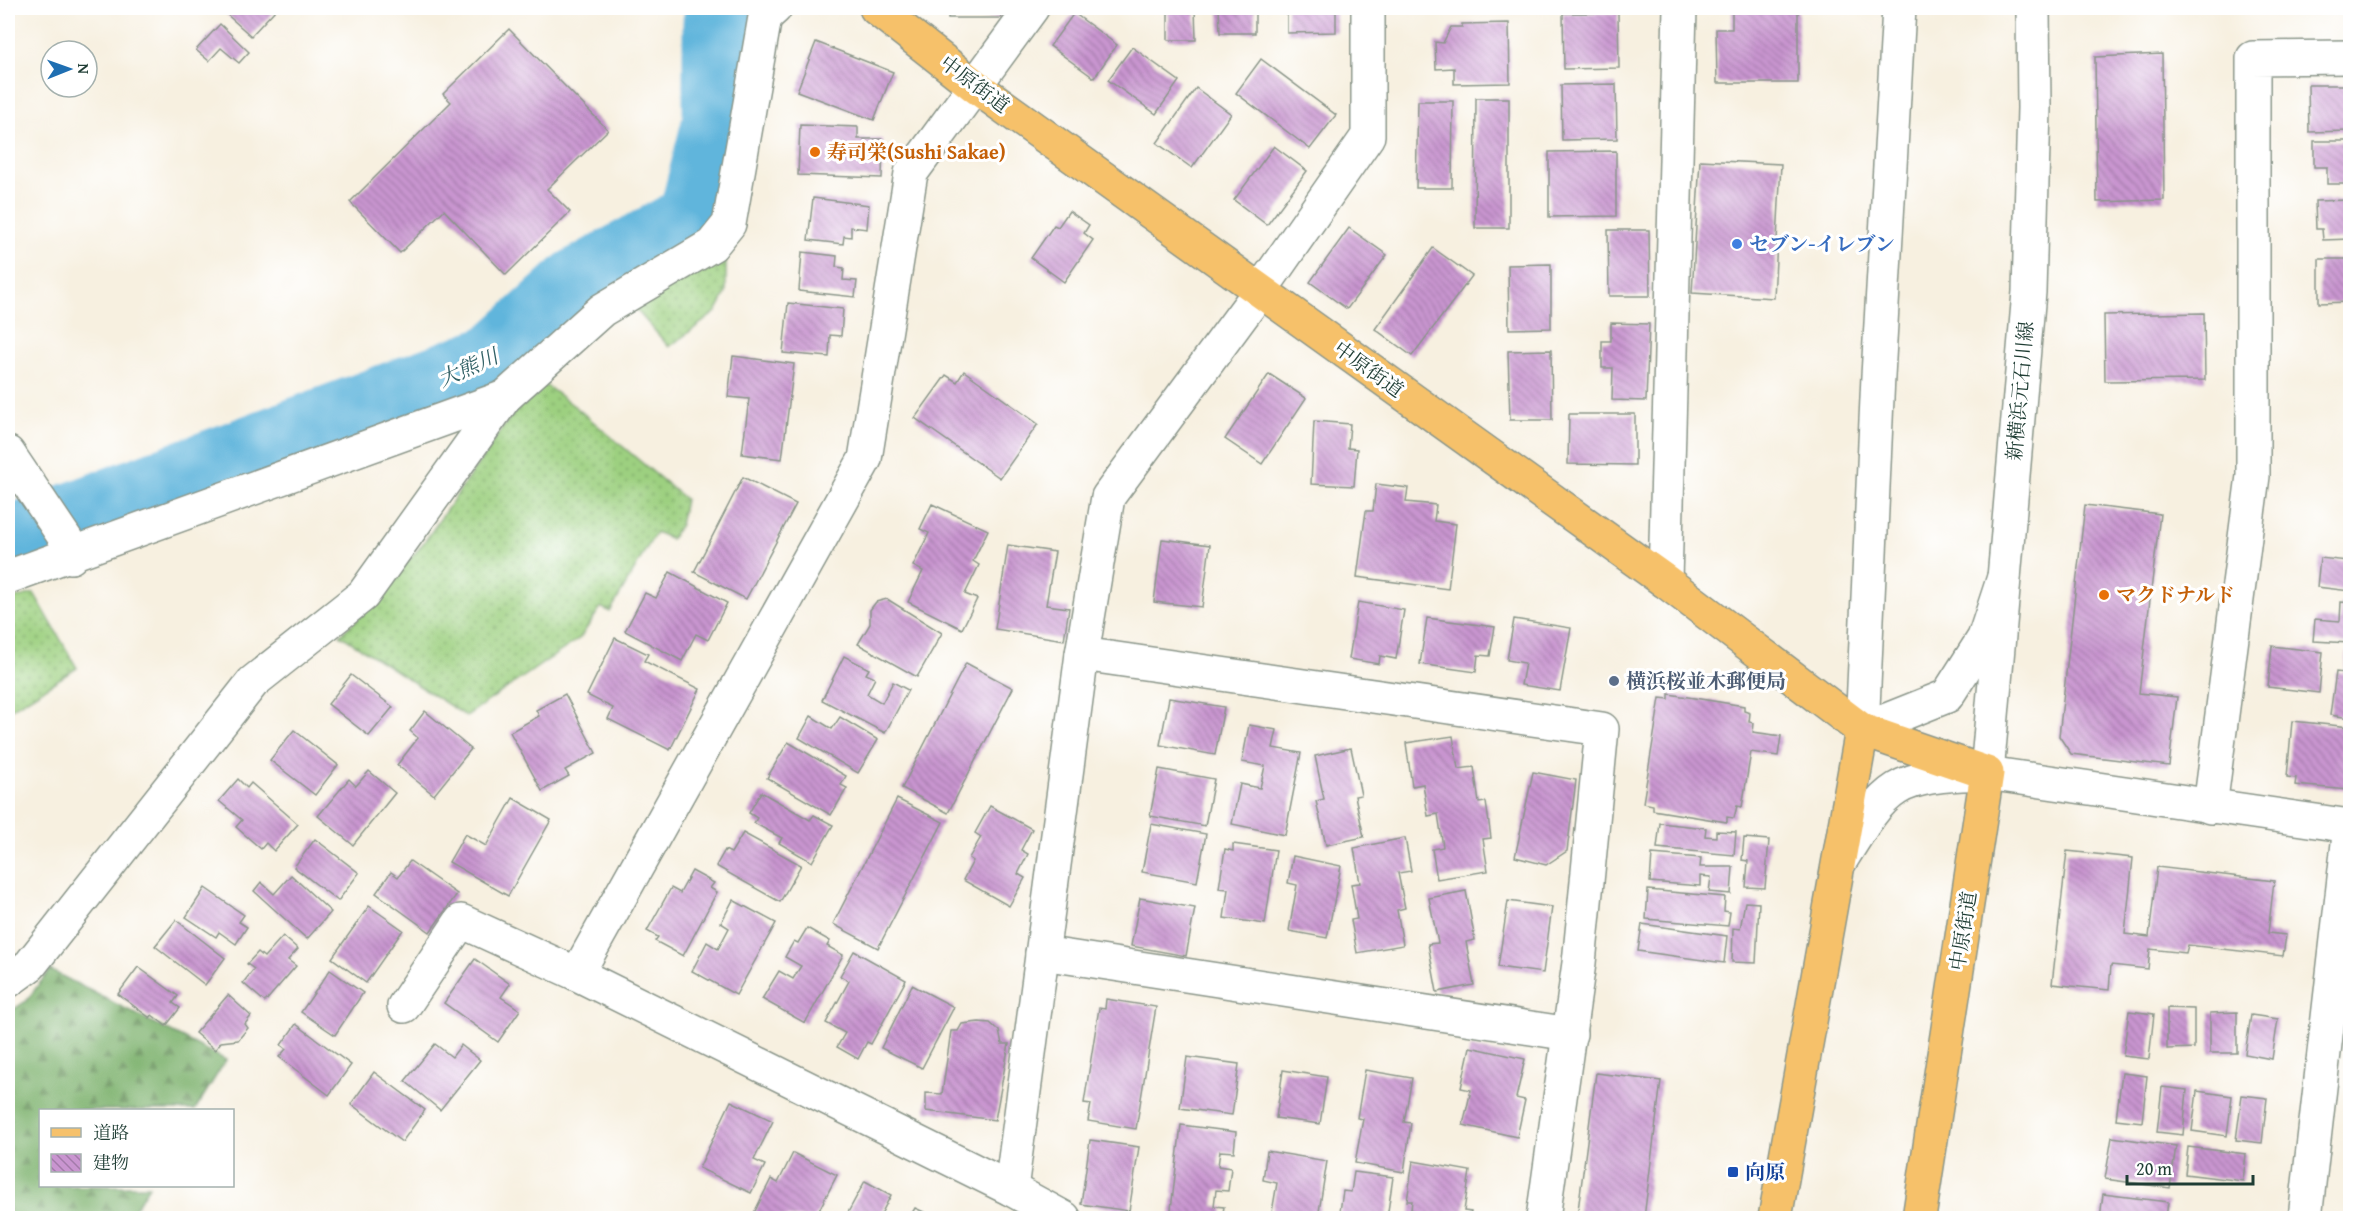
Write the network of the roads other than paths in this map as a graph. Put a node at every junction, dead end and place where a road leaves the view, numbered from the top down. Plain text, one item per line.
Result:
1 (775, 8) edge
2 (876, 8) edge
3 (1032, 8) edge
4 (1368, 8) edge
5 (1680, 8) edge
6 (1899, 8) edge
7 (2033, 8) edge
8 (2350, 57) edge
9 (975, 86) junction
10 (1260, 291) junction
11 (505, 397) junction
12 (8, 453) edge
13 (69, 549) junction
14 (8, 577) edge
15 (2004, 577) junction
16 (1665, 581) junction
17 (1082, 654) junction
18 (1862, 730) junction
19 (1987, 773) junction
20 (2210, 807) junction
21 (2350, 826) edge
22 (1839, 863) junction
23 (1042, 953) junction
24 (577, 974) junction
25 (8, 981) edge
26 (404, 1006) dead end
27 (1570, 1034) junction
28 (1011, 1189) junction
29 (1064, 1218) edge
30 (1543, 1218) edge
31 (1775, 1218) edge
32 (1919, 1218) edge
33 (2305, 1218) edge

1 - 11 street
2 - 9 main road, 中原街道
3 - 9 street
4 - 10 street
5 - 16 street
6 - 18 street
7 - 15 street, 新横浜元石川線
8 - 20 street
9 - 10 main road, 中原街道
9 - 24 street
10 - 16 main road, 中原街道
10 - 17 street
11 - 13 street
11 - 25 street
12 - 13 street
13 - 14 street
15 - 18 street
15 - 19 street, 新横浜元石川線
16 - 18 main road, 中原街道
17 - 23 street
17 - 27 street
18 - 19 main road, 中原街道
18 - 22 main road
19 - 20 street
19 - 22 street
19 - 32 main road, 中原街道
20 - 21 street
21 - 33 street
22 - 31 main road
23 - 27 street
23 - 28 street
24 - 26 street
24 - 28 street
27 - 30 street
28 - 29 street

